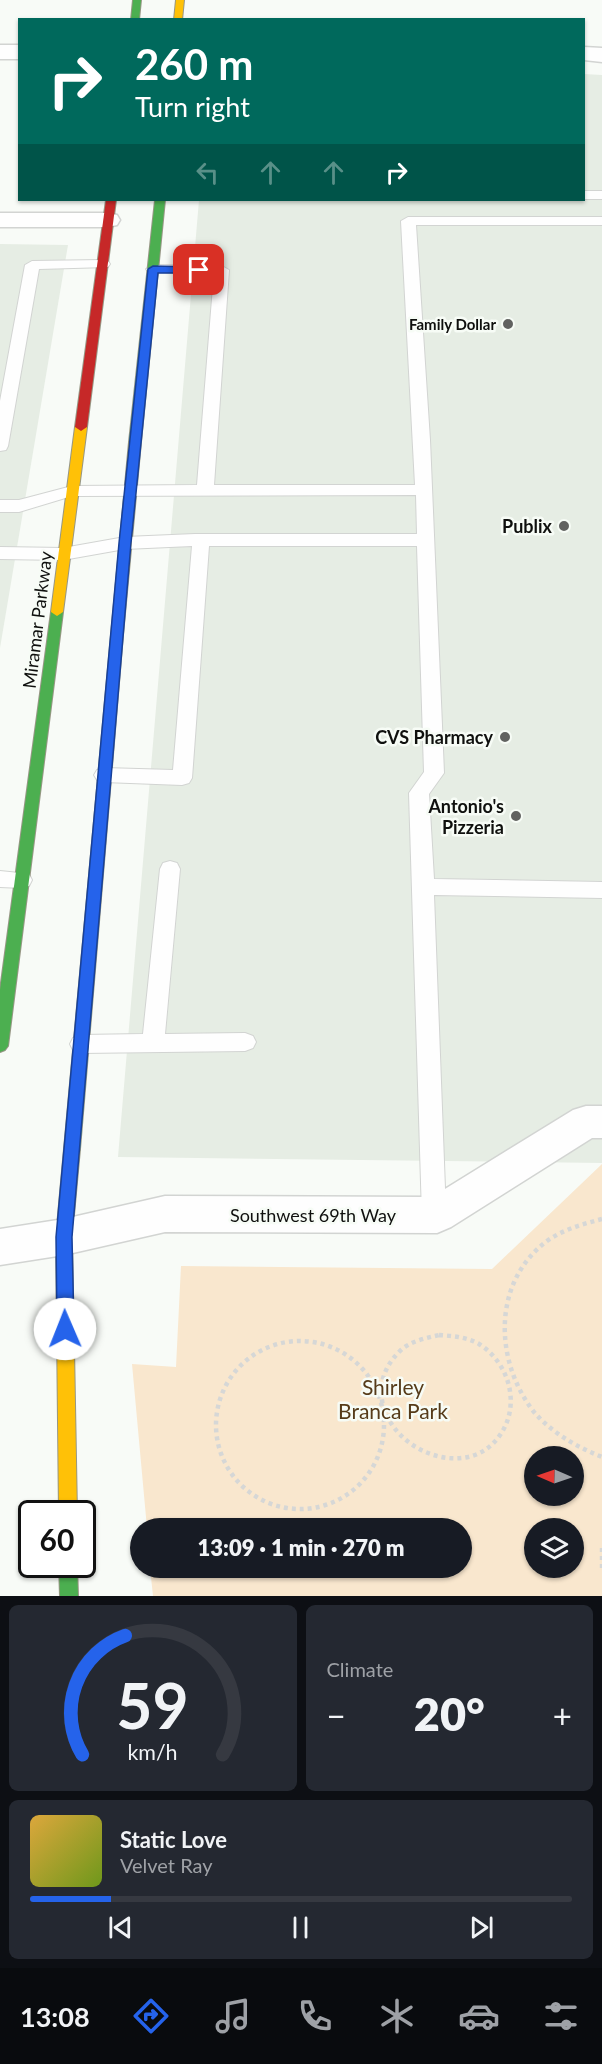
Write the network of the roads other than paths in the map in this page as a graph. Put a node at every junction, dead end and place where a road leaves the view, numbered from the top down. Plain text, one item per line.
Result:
1 (137, 0) edge
2 (180, 0) edge
3 (135, 18) edge
4 (178, 18) edge
5 (0, 52) edge
6 (18, 52) edge
7 (585, 54) edge
8 (602, 55) edge
9 (585, 195) edge
10 (602, 195) edge
11 (160, 201) edge
12 (110, 210) edge
13 (0, 220) edge
14 (602, 221) edge
15 (102, 264) junction
16 (153, 269) junction
17 (0, 446) edge
18 (130, 489) junction
19 (204, 489) junction
20 (424, 490) junction
21 (72, 491) junction
22 (0, 506) edge
23 (425, 540) junction
24 (201, 541) junction
25 (125, 543) junction
26 (0, 554) edge
27 (63, 554) junction
28 (104, 775) junction
29 (170, 869) dead end
30 (0, 879) edge
31 (21, 879) junction
32 (424, 887) junction
33 (602, 890) edge
34 (245, 1042) dead end
35 (81, 1044) junction
36 (153, 1044) junction
37 (0, 1046) edge
38 (602, 1122) edge
39 (434, 1215) junction
40 (64, 1237) junction
41 (0, 1247) edge
42 (68, 1500) edge
43 (68, 1578) edge
44 (69, 1596) edge

1 - 3 main road
2 - 4 main road
5 - 6 street
7 - 8 street
9 - 10 lane
11 - 16 main road
12 - 13 street
12 - 15 main road, Miramar Parkway
14 - 20 lane
15 - 17 lane
15 - 21 main road, Miramar Parkway
16 - 18 main road
16 - 19 lane
18 - 19 lane
18 - 21 lane
18 - 25 main road
19 - 20 lane
20 - 23 lane
21 - 22 lane
21 - 27 main road, Miramar Parkway
23 - 24 lane
23 - 32 lane
24 - 25 lane
24 - 28 lane
25 - 27 lane
25 - 28 main road
26 - 27 lane
27 - 31 main road, Miramar Parkway
28 - 35 main road
29 - 36 lane
30 - 31 lane
31 - 37 main road, Miramar Parkway
32 - 33 lane
32 - 39 lane
34 - 36 lane
35 - 36 lane
35 - 40 main road
38 - 39 street
39 - 40 street, Southwest 69th Way
40 - 41 street, Southwest 69th Way
40 - 42 main road
43 - 44 main road

